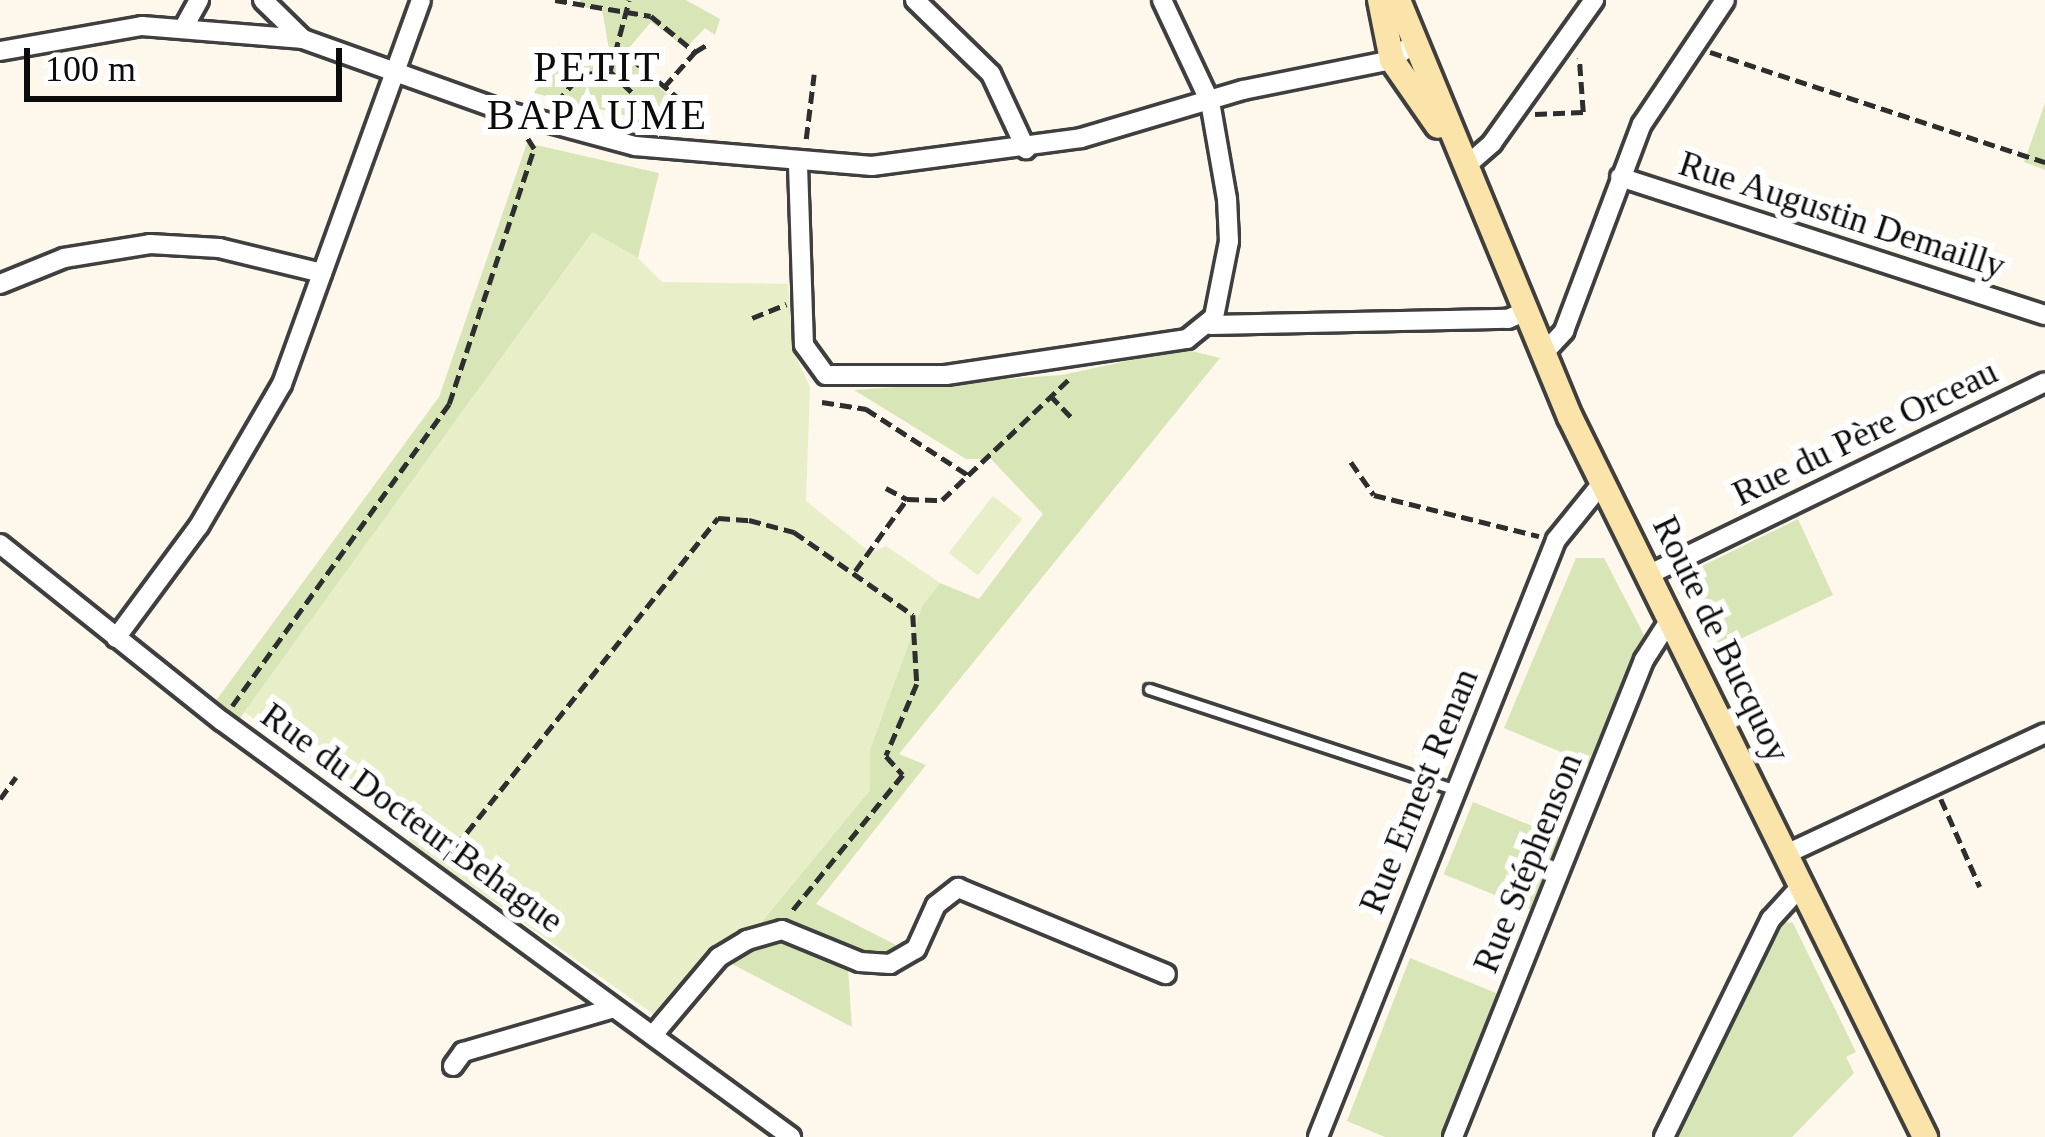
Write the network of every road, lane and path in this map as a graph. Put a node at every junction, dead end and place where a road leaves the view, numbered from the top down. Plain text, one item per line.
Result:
1 (199, 0) edge
2 (263, 0) edge
3 (421, 0) edge
4 (555, 0) edge
5 (629, 0) edge
6 (915, 0) edge
7 (1162, 0) edge
8 (1380, 0) edge
9 (1398, 0) edge
10 (1594, 0) edge
11 (1725, 0) edge
12 (627, 9) junction
13 (184, 27) junction
14 (303, 39) junction
15 (1565, 40) junction
16 (1414, 43) junction
17 (708, 44) dead end
18 (616, 47) junction
19 (0, 51) edge
20 (1688, 51) junction
21 (695, 52) junction
22 (1392, 59) junction
23 (397, 67) junction
24 (643, 69) junction
25 (610, 71) junction
26 (814, 74) dead end
27 (630, 83) junction
28 (664, 86) junction
29 (676, 96) dead end
30 (1437, 98) junction
31 (1210, 102) junction
32 (1515, 111) junction
33 (524, 116) junction
34 (635, 146) junction
35 (1026, 149) junction
36 (2045, 162) edge
37 (798, 165) junction
38 (1466, 166) junction
39 (1620, 177) junction
40 (322, 273) junction
41 (0, 284) edge
42 (802, 301) junction
43 (1524, 312) junction
44 (2045, 316) edge
45 (752, 318) dead end
46 (1211, 325) junction
47 (1542, 355) junction
48 (1080, 360) junction
49 (2045, 382) edge
50 (1050, 394) junction
51 (823, 402) dead end
52 (1073, 418) dead end
53 (1351, 462) dead end
54 (968, 475) junction
55 (1603, 482) junction
56 (886, 488) dead end
57 (907, 499) junction
58 (1556, 540) junction
59 (0, 544) edge
60 (855, 571) junction
61 (1648, 575) junction
62 (1670, 618) junction
63 (116, 638) junction
64 (1149, 689) dead end
65 (222, 721) junction
66 (2045, 733) edge
67 (16, 777) dead end
68 (1456, 790) junction
69 (0, 799) edge
70 (1945, 807) dead end
71 (1786, 854) junction
72 (432, 875) junction
73 (1801, 886) junction
74 (1980, 887) dead end
75 (782, 930) junction
76 (1166, 974) dead end
77 (614, 1008) junction
78 (653, 1035) junction
79 (453, 1066) dead end
80 (791, 1137) edge
81 (1318, 1137) edge
82 (1453, 1137) edge
83 (1664, 1137) edge
84 (1925, 1137) edge

1 - 13 street
2 - 14 street
3 - 23 street
4 - 12 path
5 - 12 path
6 - 35 street
7 - 31 street
8 - 22 main road, Route de Bucquoy
9 - 16 main road, Route de Bucquoy
10 - 15 street
11 - 20 street
12 - 18 path
12 - 21 path
13 - 14 street
13 - 19 street
14 - 23 street
15 - 32 street
15 - 32 path
16 - 22 street
16 - 30 main road, Route de Bucquoy
17 - 21 path
18 - 24 path
18 - 25 path
20 - 36 path
20 - 39 street
21 - 28 path
22 - 30 street
22 - 31 street
22 - 38 main road, Route de Bucquoy
23 - 33 street
23 - 40 street
24 - 27 path
24 - 28 path
25 - 27 path
25 - 33 path
26 - 37 path
27 - 34 path
28 - 29 path
30 - 38 main road, Route de Bucquoy
31 - 35 street
31 - 46 street
32 - 38 street
33 - 34 street
33 - 65 path
34 - 37 street
35 - 37 street
37 - 42 street
38 - 43 main road, Route de Bucquoy
39 - 44 street, Rue Augustin Demailly
39 - 47 street
40 - 41 street
40 - 63 street
42 - 45 path
42 - 48 street
43 - 46 street
43 - 47 main road, Route de Bucquoy
46 - 48 street
47 - 55 main road, Route de Bucquoy
48 - 50 path
49 - 61 street, Rue du Père Orceau
50 - 52 path
50 - 54 path
51 - 54 path
53 - 58 path
54 - 57 path
55 - 58 street, Rue Ernest Renan
55 - 61 main road, Route de Bucquoy
56 - 57 path
57 - 60 path
58 - 68 street, Rue Ernest Renan
59 - 63 street, Rue du Docteur Behague
60 - 72 path
60 - 75 path
61 - 62 main road, Route de Bucquoy
62 - 71 main road, Route de Bucquoy
62 - 82 street, Rue Stéphenson
63 - 65 street, Rue du Docteur Behague
64 - 68 lane
65 - 72 street, Rue du Docteur Behague
66 - 71 street
67 - 69 path
68 - 81 street, Rue Ernest Renan
70 - 74 path
71 - 73 main road, Route de Bucquoy
72 - 77 street, Rue du Docteur Behague
73 - 83 street
73 - 84 main road, Route de Bucquoy
75 - 76 street
75 - 78 street
77 - 78 street, Rue du Docteur Behague
77 - 79 street
78 - 80 street, Rue du Docteur Behague

